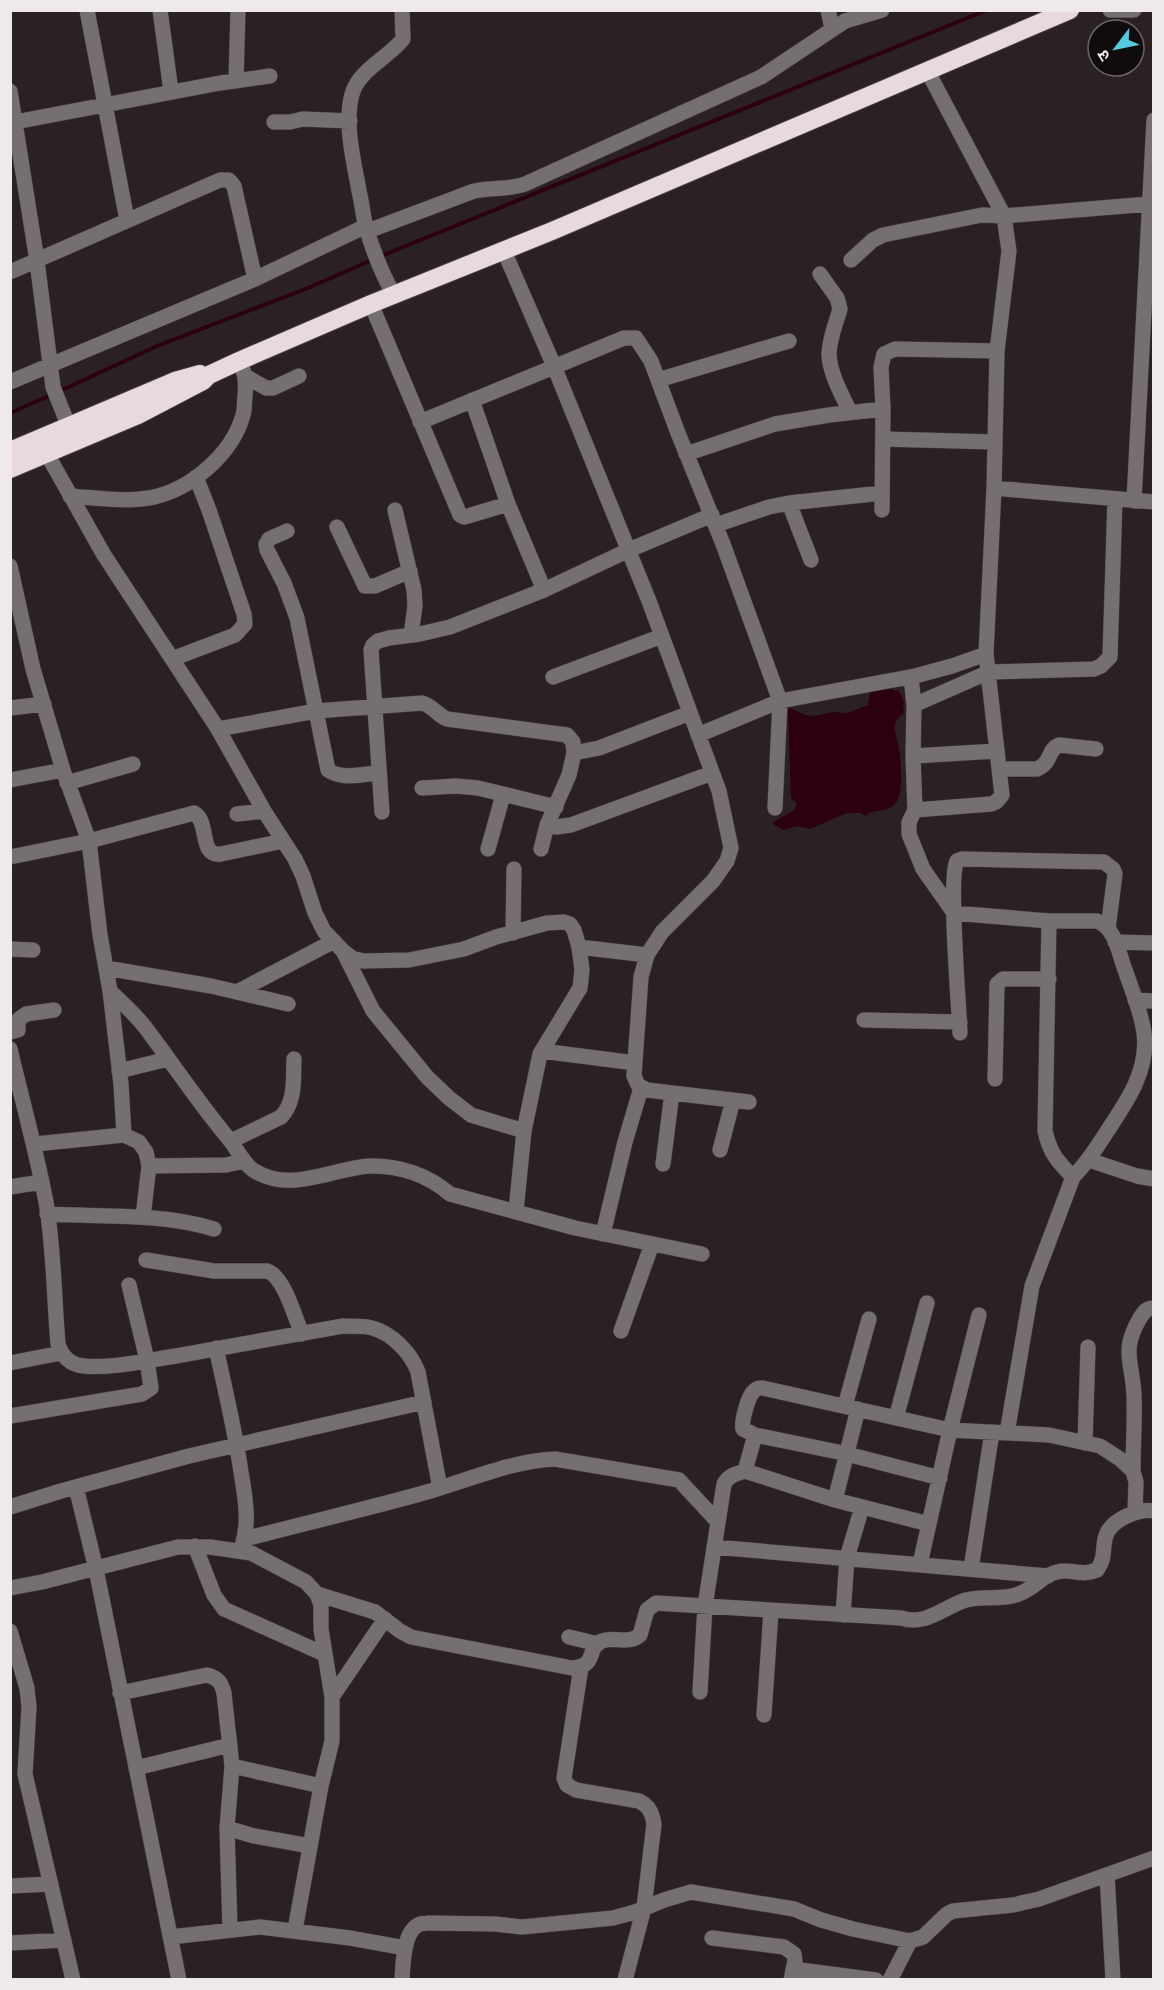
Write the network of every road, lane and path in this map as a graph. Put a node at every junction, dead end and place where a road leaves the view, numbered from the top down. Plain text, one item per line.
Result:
1 (87, 10) edge
2 (160, 10) edge
3 (238, 10) edge
4 (402, 10) edge
5 (828, 10) edge
6 (882, 10) edge
7 (1070, 10) edge
8 (1110, 10) edge
9 (1134, 10) edge
10 (832, 28) junction
11 (928, 72) junction
12 (270, 76) dead end
13 (236, 81) junction
14 (10, 91) edge
15 (171, 92) junction
16 (104, 106) junction
17 (1154, 120) edge
18 (350, 121) junction
19 (13, 122) edge
20 (274, 122) dead end
21 (1149, 204) junction
22 (1004, 216) junction
23 (127, 220) junction
24 (368, 234) junction
25 (504, 251) junction
26 (851, 260) dead end
27 (37, 261) junction
28 (10, 272) edge
29 (820, 274) dead end
30 (255, 279) junction
31 (394, 295) junction
32 (371, 304) junction
33 (789, 341) dead end
34 (997, 351) junction
35 (51, 365) junction
36 (554, 366) junction
37 (242, 368) junction
38 (209, 375) junction
39 (299, 376) dead end
40 (658, 380) junction
41 (10, 382) edge
42 (472, 400) junction
43 (883, 409) junction
44 (850, 412) junction
45 (66, 420) junction
46 (420, 422) junction
47 (883, 439) junction
48 (995, 442) junction
49 (10, 451) edge
50 (47, 454) junction
51 (686, 454) junction
52 (10, 470) edge
53 (196, 477) junction
54 (994, 488) junction
55 (882, 493) junction
56 (70, 496) junction
57 (1115, 499) junction
58 (1134, 501) junction
59 (1154, 502) edge
60 (789, 503) junction
61 (508, 504) junction
62 (395, 510) dead end
63 (882, 510) dead end
64 (714, 520) junction
65 (337, 527) dead end
66 (287, 531) dead end
67 (629, 550) junction
68 (811, 560) dead end
69 (10, 566) edge
70 (410, 571) junction
71 (544, 590) junction
72 (16, 614) edge
73 (411, 635) junction
74 (662, 636) junction
75 (986, 654) junction
76 (172, 659) junction
77 (989, 672) junction
78 (553, 677) dead end
79 (911, 677) junction
80 (780, 701) junction
81 (44, 704) junction
82 (914, 705) junction
83 (376, 706) junction
84 (10, 708) edge
85 (316, 711) junction
86 (690, 713) junction
87 (218, 729) junction
88 (698, 735) junction
89 (1096, 749) dead end
90 (997, 751) junction
91 (574, 753) junction
92 (913, 756) junction
93 (133, 764) dead end
94 (999, 769) junction
95 (378, 772) junction
96 (712, 773) junction
97 (65, 777) junction
98 (10, 780) edge
99 (422, 788) dead end
100 (503, 795) junction
101 (556, 807) junction
102 (775, 808) dead end
103 (915, 810) junction
104 (264, 811) junction
105 (382, 812) dead end
106 (237, 814) dead end
107 (547, 825) junction
108 (283, 841) junction
109 (89, 842) junction
110 (488, 849) dead end
111 (541, 849) dead end
112 (10, 857) edge
113 (514, 869) dead end
114 (954, 913) junction
115 (1049, 921) junction
116 (513, 933) junction
117 (1112, 935) junction
118 (1154, 943) edge
119 (338, 946) junction
120 (579, 947) junction
121 (10, 950) edge
122 (33, 950) dead end
123 (647, 955) junction
124 (106, 968) junction
125 (1049, 979) junction
126 (110, 991) junction
127 (237, 992) junction
128 (1135, 1000) junction
129 (1154, 1001) edge
130 (288, 1004) dead end
131 (54, 1010) dead end
132 (864, 1020) dead end
133 (10, 1032) edge
134 (10, 1049) edge
135 (542, 1051) junction
136 (168, 1059) junction
137 (294, 1059) dead end
138 (635, 1063) junction
139 (119, 1071) junction
140 (995, 1079) dead end
141 (642, 1088) junction
142 (672, 1093) junction
143 (733, 1100) junction
144 (749, 1102) dead end
145 (17, 1107) edge
146 (524, 1131) junction
147 (124, 1135) junction
148 (231, 1141) junction
149 (35, 1144) junction
150 (720, 1150) dead end
151 (1089, 1160) junction
152 (244, 1161) junction
153 (663, 1164) dead end
154 (149, 1166) junction
155 (1073, 1177) junction
156 (1154, 1179) edge
157 (41, 1182) junction
158 (10, 1187) edge
159 (516, 1211) junction
160 (47, 1214) junction
161 (143, 1217) junction
162 (214, 1229) dead end
163 (603, 1234) junction
164 (652, 1244) junction
165 (702, 1254) dead end
166 (146, 1260) dead end
167 (129, 1285) dead end
168 (927, 1303) dead end
169 (1154, 1308) edge
170 (979, 1315) dead end
171 (869, 1319) dead end
172 (621, 1331) dead end
173 (302, 1334) junction
174 (1088, 1347) dead end
175 (216, 1348) junction
176 (61, 1353) junction
177 (147, 1360) junction
178 (10, 1363) edge
179 (423, 1402) junction
180 (852, 1408) junction
181 (10, 1416) edge
182 (896, 1418) junction
183 (950, 1430) junction
184 (999, 1433) junction
185 (755, 1435) junction
186 (1085, 1443) junction
187 (237, 1444) junction
188 (847, 1454) junction
189 (745, 1471) junction
190 (1133, 1471) junction
191 (940, 1478) junction
192 (76, 1487) junction
193 (440, 1488) junction
194 (835, 1500) junction
195 (10, 1507) edge
196 (862, 1507) junction
197 (1154, 1511) edge
198 (1135, 1512) junction
199 (718, 1521) junction
200 (929, 1524) junction
201 (243, 1545) junction
202 (195, 1546) junction
203 (714, 1547) junction
204 (847, 1558) junction
205 (920, 1564) junction
206 (96, 1569) junction
207 (971, 1569) junction
208 (1048, 1576) junction
209 (10, 1587) edge
210 (317, 1594) junction
211 (705, 1606) junction
212 (771, 1611) junction
213 (843, 1615) junction
214 (385, 1619) junction
215 (10, 1631) edge
216 (568, 1637) dead end
217 (598, 1644) junction
218 (324, 1654) junction
219 (14, 1658) edge
220 (581, 1668) junction
221 (700, 1692) dead end
222 (120, 1693) junction
223 (332, 1697) junction
224 (764, 1715) dead end
225 (230, 1745) junction
226 (18, 1750) edge
227 (232, 1766) junction
228 (136, 1768) junction
229 (321, 1786) junction
230 (227, 1828) junction
231 (310, 1846) junction
232 (1154, 1858) edge
233 (1107, 1875) junction
234 (51, 1884) junction
235 (10, 1886) edge
236 (644, 1908) junction
237 (230, 1930) junction
238 (295, 1930) junction
239 (170, 1937) junction
240 (712, 1938) dead end
241 (64, 1940) junction
242 (910, 1941) junction
243 (10, 1942) edge
244 (405, 1948) junction
245 (792, 1974) edge
246 (73, 1980) edge
247 (179, 1980) edge
248 (402, 1980) edge
249 (625, 1980) edge
250 (876, 1980) edge
251 (890, 1980) edge
252 (1113, 1980) edge

1 - 16 street
2 - 15 street
3 - 13 street
4 - 18 street
5 - 10 street
6 - 10 street
7 - 11 highway
8 - 9 street
10 - 24 street
11 - 22 street
11 - 25 highway
12 - 13 street
13 - 15 street
14 - 19 street
15 - 16 street
16 - 19 street
16 - 23 street
17 - 21 street
18 - 20 street
18 - 24 street
19 - 27 street
21 - 22 street
21 - 58 street
22 - 26 street
22 - 34 street
23 - 27 street
23 - 30 street
24 - 30 street
24 - 31 street
25 - 31 highway
25 - 36 street
27 - 28 street
27 - 35 street
29 - 44 street
30 - 35 street
31 - 32 highway
32 - 37 highway
32 - 46 street
33 - 40 street
34 - 43 street
34 - 48 street
35 - 41 street
35 - 45 street
36 - 40 street
36 - 42 street
36 - 67 street
37 - 38 highway
37 - 39 street
37 - 53 street
38 - 45 highway
38 - 50 highway
40 - 51 street
42 - 46 street
42 - 61 street
43 - 44 street
43 - 47 street
44 - 51 street
45 - 49 highway
46 - 61 street
47 - 48 street
47 - 55 street
48 - 54 street
50 - 52 highway
50 - 56 street
51 - 64 street
53 - 56 street
53 - 76 street
54 - 57 street
54 - 75 street
55 - 60 street
55 - 63 street
56 - 76 street
57 - 58 street
57 - 77 street
58 - 59 street
60 - 64 street
60 - 68 street
61 - 71 street
62 - 70 street
64 - 67 street
64 - 80 street
65 - 70 street
66 - 85 street
67 - 71 street
67 - 74 street
69 - 72 street
70 - 73 street
71 - 73 street
72 - 81 street
73 - 83 street
74 - 78 street
74 - 86 street
75 - 77 street
75 - 79 street
76 - 87 street
77 - 82 street
77 - 90 street
79 - 80 street
79 - 82 street
80 - 88 street
80 - 102 street
81 - 84 street
81 - 97 street
82 - 92 street
83 - 85 street
83 - 91 street
83 - 95 street
85 - 87 street
85 - 95 street
86 - 88 street
86 - 91 street
87 - 104 street
88 - 96 street
89 - 94 street
90 - 92 street
90 - 94 street
91 - 101 street
92 - 103 street
93 - 97 street
94 - 103 street
95 - 105 street
96 - 107 street
96 - 123 street
97 - 98 street
97 - 109 street
99 - 100 street
100 - 101 street
100 - 110 street
101 - 107 street
103 - 114 street
104 - 106 street
104 - 108 street
107 - 111 street
108 - 109 street
108 - 119 street
109 - 112 street
109 - 124 street
113 - 116 street
114 - 115 street
114 - 117 street
114 - 132 street
115 - 117 street
115 - 125 street
116 - 119 street
116 - 120 street
117 - 118 street
117 - 128 street
119 - 127 street
119 - 146 street
120 - 123 street
120 - 135 street
121 - 122 street
123 - 138 street
124 - 126 street
124 - 127 street
125 - 140 street
125 - 155 street
126 - 136 street
126 - 139 street
127 - 130 street
128 - 129 street
128 - 151 street
131 - 133 street
134 - 145 street
135 - 138 street
135 - 146 street
136 - 139 street
136 - 148 street
137 - 148 street
138 - 141 street
139 - 147 street
141 - 142 street
141 - 163 street
142 - 143 street
142 - 153 street
143 - 144 street
143 - 150 street
145 - 149 street
146 - 159 street
147 - 149 street
147 - 154 street
148 - 152 street
149 - 157 street
151 - 155 street
151 - 156 street
152 - 154 street
152 - 159 street
154 - 161 street
155 - 184 street
157 - 158 street
157 - 160 street
159 - 163 street
160 - 161 street
160 - 176 street
161 - 162 street
163 - 164 street
164 - 165 street
164 - 172 street
166 - 173 street
167 - 177 street
168 - 182 street
169 - 190 street
170 - 183 street
171 - 180 street
173 - 175 street
173 - 179 street
174 - 186 street
175 - 177 street
175 - 187 street
176 - 177 street
176 - 178 street
177 - 181 street
179 - 187 street
179 - 193 street
180 - 182 street
180 - 185 street
180 - 188 street
182 - 183 street
183 - 184 street
183 - 191 street
184 - 186 street
184 - 207 street
185 - 188 street
185 - 189 street
186 - 190 street
187 - 192 street
187 - 201 street
188 - 191 street
188 - 194 street
189 - 194 street
189 - 199 street
190 - 198 street
191 - 200 street
192 - 195 street
192 - 206 street
193 - 199 street
193 - 201 street
194 - 196 street
196 - 200 street
196 - 204 street
197 - 198 street
198 - 208 street
199 - 203 street
200 - 205 street
201 - 202 street
201 - 210 street
202 - 206 street
202 - 218 street
203 - 204 street
203 - 211 street
204 - 205 street
204 - 213 street
205 - 207 street
206 - 209 street
206 - 222 street
207 - 208 street
208 - 213 street
210 - 214 street
210 - 218 street
211 - 212 street
211 - 217 street
211 - 221 street
212 - 213 street
212 - 224 street
214 - 220 street
214 - 223 street
215 - 219 street
216 - 217 street
217 - 220 street
218 - 223 street
219 - 226 street
220 - 236 street
222 - 225 street
222 - 228 street
223 - 229 street
225 - 227 street
225 - 228 street
226 - 234 street
227 - 229 street
227 - 230 street
228 - 239 street
229 - 231 street
230 - 231 street
230 - 237 street
231 - 238 street
232 - 233 street
233 - 242 street
233 - 252 street
234 - 235 street
234 - 241 street
236 - 242 street
236 - 244 street
236 - 249 street
237 - 238 street
237 - 239 street
238 - 244 street
239 - 247 street
240 - 245 street
241 - 243 street
241 - 246 street
242 - 251 street
244 - 248 street
245 - 250 street

